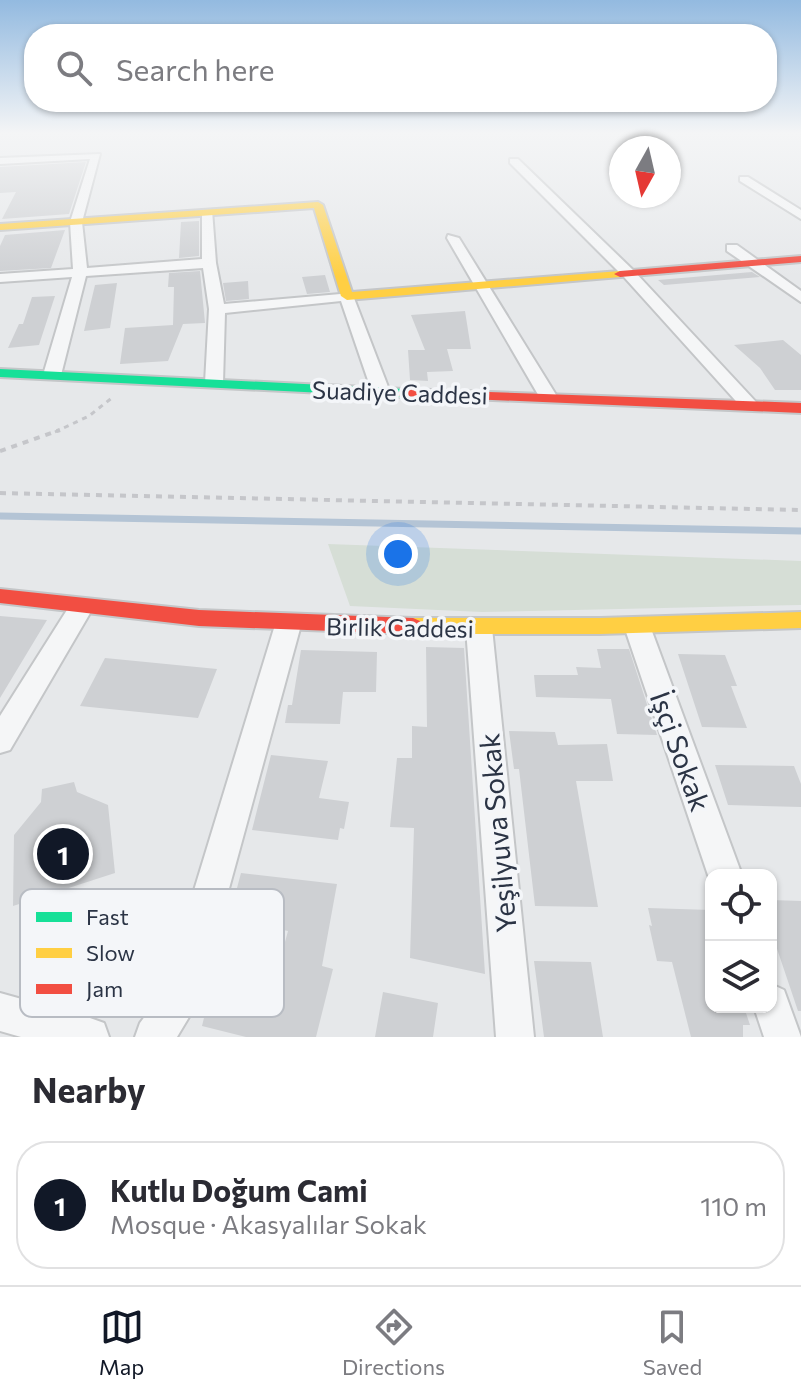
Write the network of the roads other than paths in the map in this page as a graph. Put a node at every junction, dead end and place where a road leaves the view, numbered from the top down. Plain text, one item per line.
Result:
1 (89, 180) edge
2 (534, 180) edge
3 (746, 180) edge
4 (208, 213) junction
5 (801, 215) edge
6 (76, 222) junction
7 (0, 227) edge
8 (453, 238) dead end
9 (732, 248) dead end
10 (801, 259) edge
11 (209, 263) junction
12 (756, 264) junction
13 (80, 273) junction
14 (629, 274) junction
15 (0, 278) edge
16 (479, 286) junction
17 (347, 296) junction
18 (801, 298) edge
19 (217, 309) junction
20 (0, 373) edge
21 (52, 375) junction
22 (214, 383) junction
23 (381, 392) junction
24 (549, 398) junction
25 (750, 406) junction
26 (801, 408) edge
27 (0, 596) edge
28 (81, 608) junction
29 (801, 621) edge
30 (288, 625) junction
31 (637, 626) junction
32 (479, 628) junction
33 (1, 738) edge
34 (723, 869) edge
35 (212, 889) edge
36 (0, 1012) edge
37 (775, 1013) edge
38 (168, 1017) edge
39 (90, 1037) edge
40 (154, 1037) edge
41 (515, 1037) edge
42 (783, 1037) edge

1 - 6 street
2 - 14 street
3 - 5 street
4 - 6 street
4 - 11 street
4 - 17 street
6 - 7 street
6 - 13 street
8 - 16 street
9 - 12 street
10 - 12 street
11 - 13 street
11 - 19 street
12 - 14 street
12 - 18 street
13 - 15 street
13 - 21 street
14 - 16 street
14 - 25 street
16 - 17 street
16 - 24 street
17 - 19 street
17 - 23 street
19 - 22 street
20 - 21 street, Suadiye Caddesi
21 - 22 street, Suadiye Caddesi
22 - 23 street, Suadiye Caddesi
23 - 24 street, Suadiye Caddesi
24 - 25 street, Suadiye Caddesi
25 - 26 street, Suadiye Caddesi
27 - 28 street, Birlik Caddesi
28 - 30 street, Birlik Caddesi
28 - 33 street
29 - 31 street, Birlik Caddesi
30 - 32 street, Birlik Caddesi
30 - 35 street
31 - 32 street, Birlik Caddesi
31 - 34 street, İşçi Sokak
32 - 41 street, Yeşilyuva Sokak
36 - 39 street
37 - 42 street
38 - 40 street

